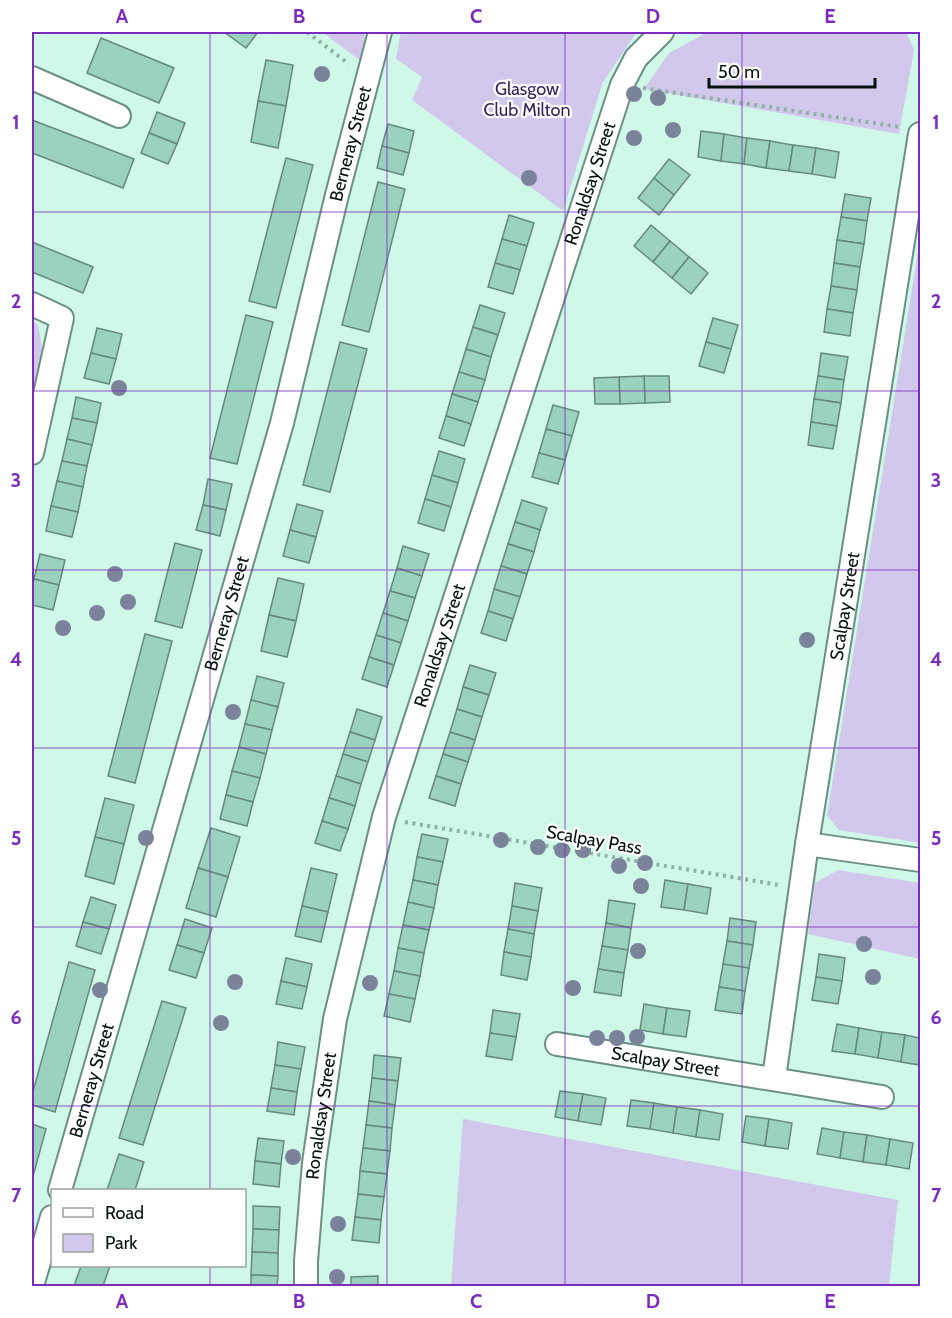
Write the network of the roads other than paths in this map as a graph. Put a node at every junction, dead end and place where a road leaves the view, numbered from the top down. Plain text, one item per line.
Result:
1 (380, 32) edge
2 (662, 32) edge
3 (32, 78) edge
4 (119, 116) dead end
5 (915, 131) edge
6 (32, 304) edge
7 (32, 453) edge
8 (807, 844) junction
9 (921, 860) edge
10 (557, 1044) dead end
11 (774, 1078) junction
12 (882, 1097) dead end
13 (61, 1189) edge
14 (51, 1220) edge
15 (32, 1287) edge
16 (306, 1287) edge

1 - 13 street, Berneray Street
2 - 16 street, Ronaldsay Street
3 - 4 street
5 - 8 street, Scalpay Street
6 - 7 street
8 - 9 street
8 - 11 street, Scalpay Street
10 - 11 street, Scalpay Street
11 - 12 street, Scalpay Street
14 - 15 street

